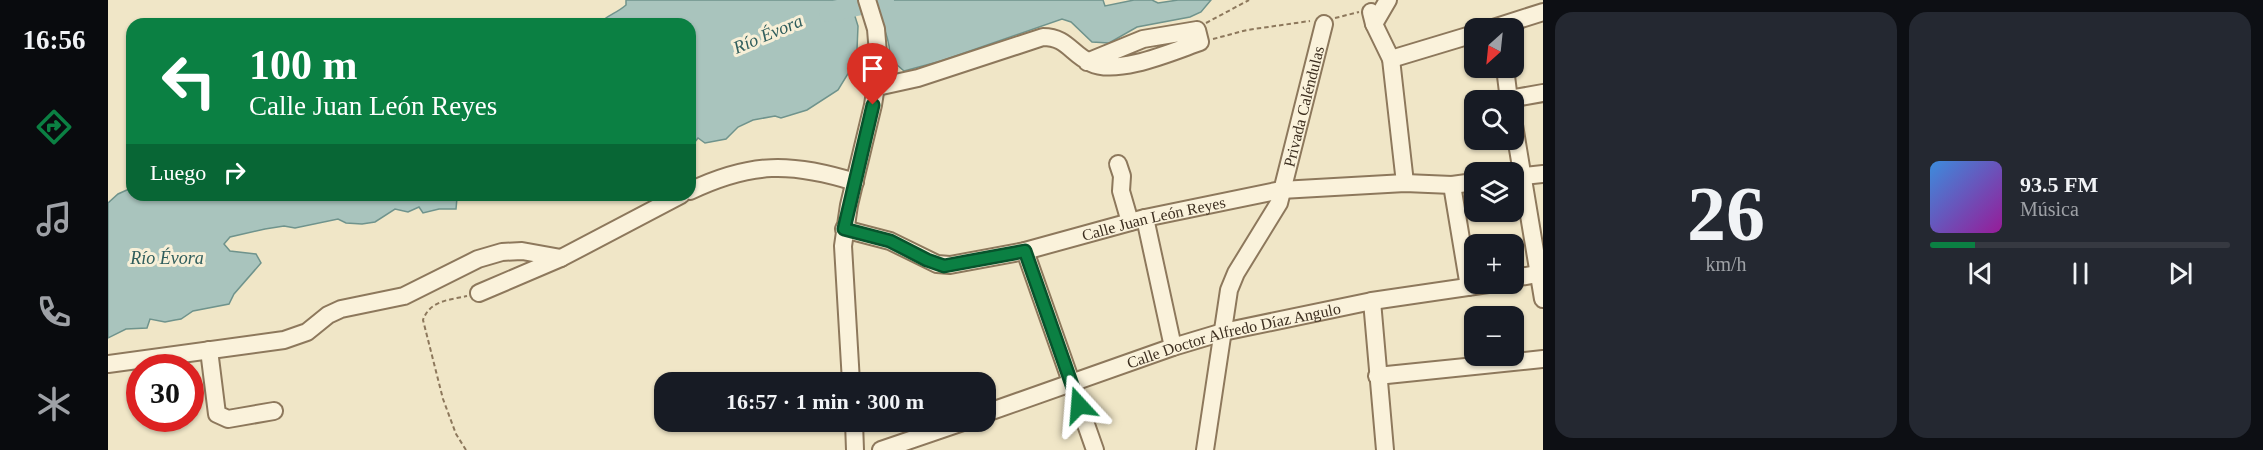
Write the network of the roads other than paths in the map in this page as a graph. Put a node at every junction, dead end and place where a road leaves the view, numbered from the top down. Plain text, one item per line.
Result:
1 (867, 0) edge
2 (1388, 0) edge
3 (1543, 12) edge
4 (1524, 19) edge
5 (1329, 21) road end
6 (1199, 36) road end
7 (1464, 37) edge
8 (1391, 59) junction
9 (877, 87) junction
10 (1543, 93) edge
11 (1524, 97) edge
12 (1118, 164) dead end
13 (1543, 174) edge
14 (1524, 176) edge
15 (855, 182) junction
16 (1405, 183) junction
17 (1464, 183) edge
18 (1452, 185) junction
19 (696, 187) edge
20 (1281, 190) junction
21 (670, 201) edge
22 (1524, 202) edge
23 (1138, 220) junction
24 (844, 229) junction
25 (1025, 251) junction
26 (1464, 257) edge
27 (561, 258) junction
28 (1541, 273) edge
29 (1524, 276) edge
30 (1464, 288) edge
31 (479, 293) road end
32 (1543, 299) edge
33 (1372, 301) junction
34 (1223, 332) junction
35 (1173, 347) junction
36 (209, 351) junction
37 (1543, 359) edge
38 (108, 364) edge
39 (850, 372) edge
40 (1377, 376) junction
41 (1071, 382) junction
42 (996, 409) edge
43 (274, 411) dead end
44 (854, 432) edge
45 (934, 432) edge
46 (855, 450) edge
47 (881, 450) edge
48 (1095, 450) edge
49 (1205, 450) edge
50 (1385, 450) edge

1 - 9 street
2 - 8 street
3 - 4 street
5 - 20 street, Privada Caléndulas
6 - 9 street
7 - 8 street
8 - 16 street
9 - 15 street
10 - 11 street
12 - 23 street
13 - 14 street
15 - 19 street
15 - 24 street
16 - 18 street, Calle Juan León Reyes
16 - 20 street, Calle Juan León Reyes
17 - 18 street, Calle Juan León Reyes
18 - 26 street
20 - 23 street, Calle Juan León Reyes
20 - 34 street, Privada Caléndulas
21 - 27 street
22 - 28 street
23 - 25 street, Calle Juan León Reyes
23 - 35 street
24 - 25 street, Calle Juan León Reyes
24 - 39 street
25 - 41 street
27 - 31 street
27 - 36 street
28 - 29 street
28 - 32 street
30 - 33 street, Calle Doctor Alfredo Díaz Angulo
33 - 34 street, Calle Doctor Alfredo Díaz Angulo
33 - 40 street
34 - 35 street, Calle Doctor Alfredo Díaz Angulo
34 - 49 street, Privada Caléndulas
35 - 41 street, Calle Doctor Alfredo Díaz Angulo
36 - 38 street
36 - 43 street
37 - 40 street
40 - 50 street
41 - 42 street, Calle Doctor Alfredo Díaz Angulo
41 - 48 street
44 - 46 street
45 - 47 street

